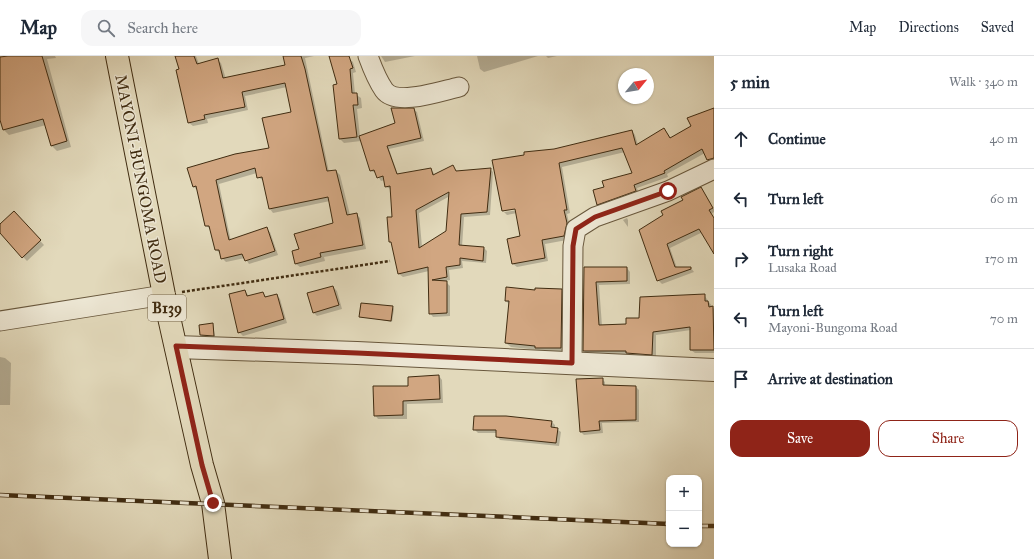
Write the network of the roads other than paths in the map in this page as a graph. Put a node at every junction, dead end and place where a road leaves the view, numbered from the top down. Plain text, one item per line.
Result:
1 (117, 56) edge
2 (368, 56) edge
3 (459, 87) dead end
4 (714, 169) edge
5 (164, 295) junction
6 (0, 321) edge
7 (176, 346) junction
8 (572, 363) junction
9 (714, 370) edge
10 (220, 559) edge

1 - 5 main road, MAYONI-BUNGOMA ROAD / B139
2 - 3 street
4 - 8 street
5 - 6 street
5 - 7 main road, MAYONI-BUNGOMA ROAD / B139
7 - 8 street
7 - 10 main road, MAYONI-BUNGOMA ROAD / B139
8 - 9 street

